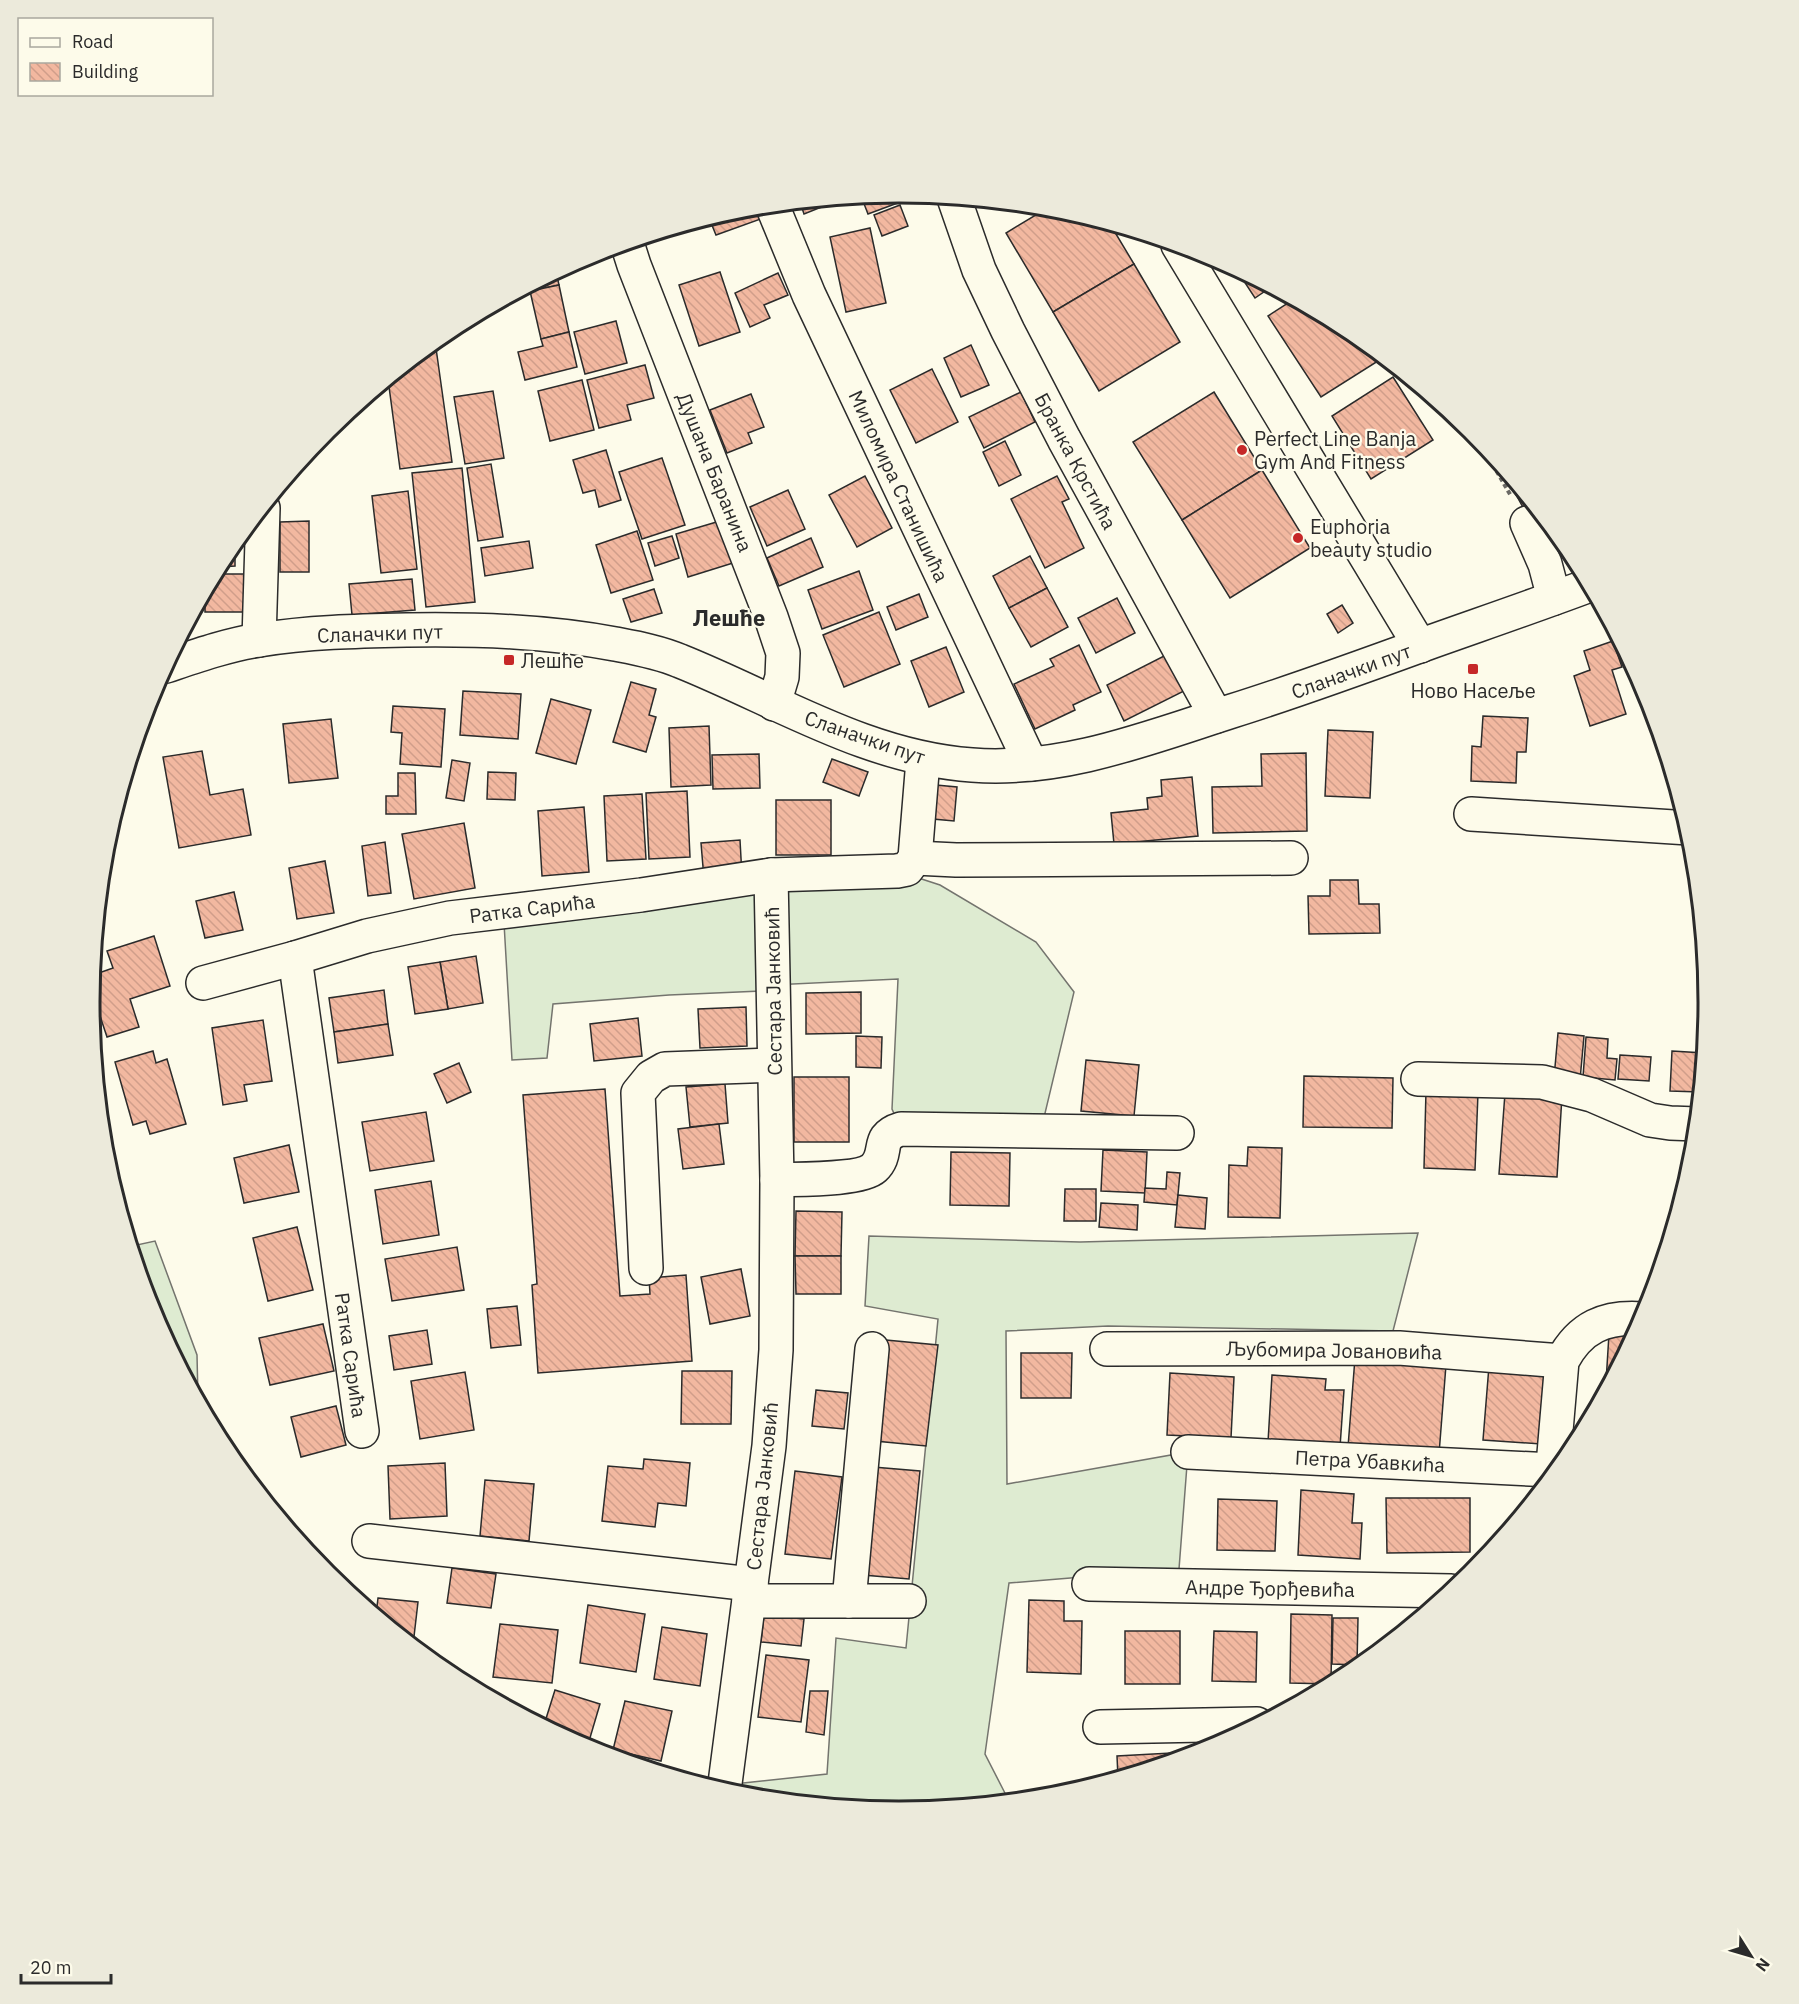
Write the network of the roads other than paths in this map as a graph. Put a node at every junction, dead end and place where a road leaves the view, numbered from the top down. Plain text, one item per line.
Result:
1 (957, 205) edge
2 (775, 213) edge
3 (629, 250) edge
4 (1186, 257) edge
5 (263, 520) edge
6 (1527, 523) road end
7 (1582, 588) edge
8 (1554, 598) junction
9 (260, 640) junction
10 (1420, 646) junction
11 (177, 662) edge
12 (774, 704) junction
13 (1216, 717) junction
14 (923, 760) junction
15 (1031, 764) junction
16 (1471, 814) dead end
17 (1679, 827) edge
18 (915, 858) junction
19 (1291, 858) dead end
20 (771, 875) junction
21 (296, 958) junction
22 (202, 983) dead end
23 (774, 1065) junction
24 (1418, 1079) dead end
25 (1689, 1124) edge
26 (1177, 1133) dead end
27 (777, 1180) junction
28 (646, 1268) dead end
29 (1632, 1320) edge
30 (872, 1349) dead end
31 (1107, 1349) dead end
32 (1562, 1361) junction
33 (362, 1431) dead end
34 (1188, 1452) dead end
35 (1553, 1461) edge
36 (1544, 1473) edge
37 (369, 1540) dead end
38 (1089, 1584) dead end
39 (1439, 1591) edge
40 (750, 1593) junction
41 (849, 1601) junction
42 (909, 1601) dead end
43 (1241, 1724) edge
44 (1100, 1726) dead end
45 (725, 1782) edge

1 - 13 street, Бранка Крстића
2 - 15 street, Миломира Станишића
3 - 12 street, Душана Баранина
4 - 10 street
5 - 9 street
6 - 8 street
7 - 8 street, Сланачки пут
8 - 10 street, Сланачки пут
9 - 11 street, Сланачки пут
9 - 12 street, Сланачки пут
10 - 13 street, Сланачки пут
12 - 14 street, Сланачки пут
13 - 15 street, Сланачки пут
14 - 15 street, Сланачки пут
14 - 18 street
16 - 17 street
18 - 19 street
18 - 20 street, Ратка Сарића
20 - 21 street, Ратка Сарића
20 - 23 street, Сестара Јанковић
21 - 22 street, Ратка Сарића
21 - 33 street, Ратка Сарића
23 - 27 street, Сестара Јанковић
23 - 28 street
24 - 25 street
26 - 27 street
27 - 40 street, Сестара Јанковић
29 - 32 street
30 - 41 street
31 - 32 street, Љубомира Јовановића
32 - 35 street
34 - 36 street, Петра Убавкића
37 - 40 street
38 - 39 street, Андре Ђорђевића
40 - 41 street
40 - 45 street, Сестара Јанковић
41 - 42 street
43 - 44 street

